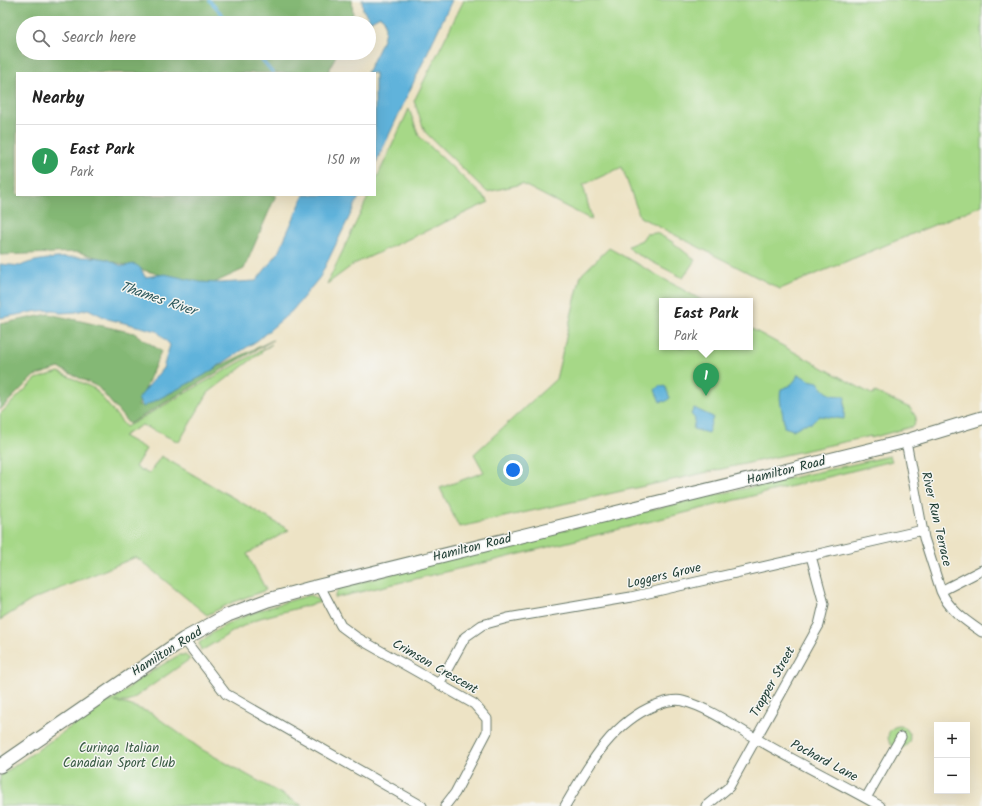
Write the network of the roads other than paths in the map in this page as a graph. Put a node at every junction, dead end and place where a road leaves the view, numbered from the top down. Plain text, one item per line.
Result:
1 (982, 418) edge
2 (906, 442) junction
3 (923, 530) junction
4 (811, 556) junction
5 (982, 570) edge
6 (320, 586) junction
7 (941, 591) junction
8 (982, 632) edge
9 (184, 639) junction
10 (439, 684) junction
11 (901, 737) dead end
12 (756, 738) junction
13 (0, 766) edge
14 (866, 798) junction
15 (422, 806) edge
16 (445, 806) edge
17 (566, 806) edge
18 (706, 806) edge
19 (880, 806) edge

1 - 2 main road, Hamilton Road
2 - 3 street, River Run Terrace
2 - 6 main road, Hamilton Road
3 - 4 street, Loggers Grove
3 - 7 street, River Run Terrace
4 - 10 street, Loggers Grove
4 - 12 street, Trapper Street
5 - 7 street
6 - 9 main road, Hamilton Road
6 - 10 street, Crimson Crescent
7 - 8 street, River Run Terrace
9 - 13 main road, Hamilton Road
9 - 15 street
10 - 16 street, Crimson Crescent
11 - 14 street
12 - 14 street, Pochard Lane
12 - 17 street, Pochard Lane
12 - 18 street, Trapper Street
14 - 19 street, Pochard Lane

